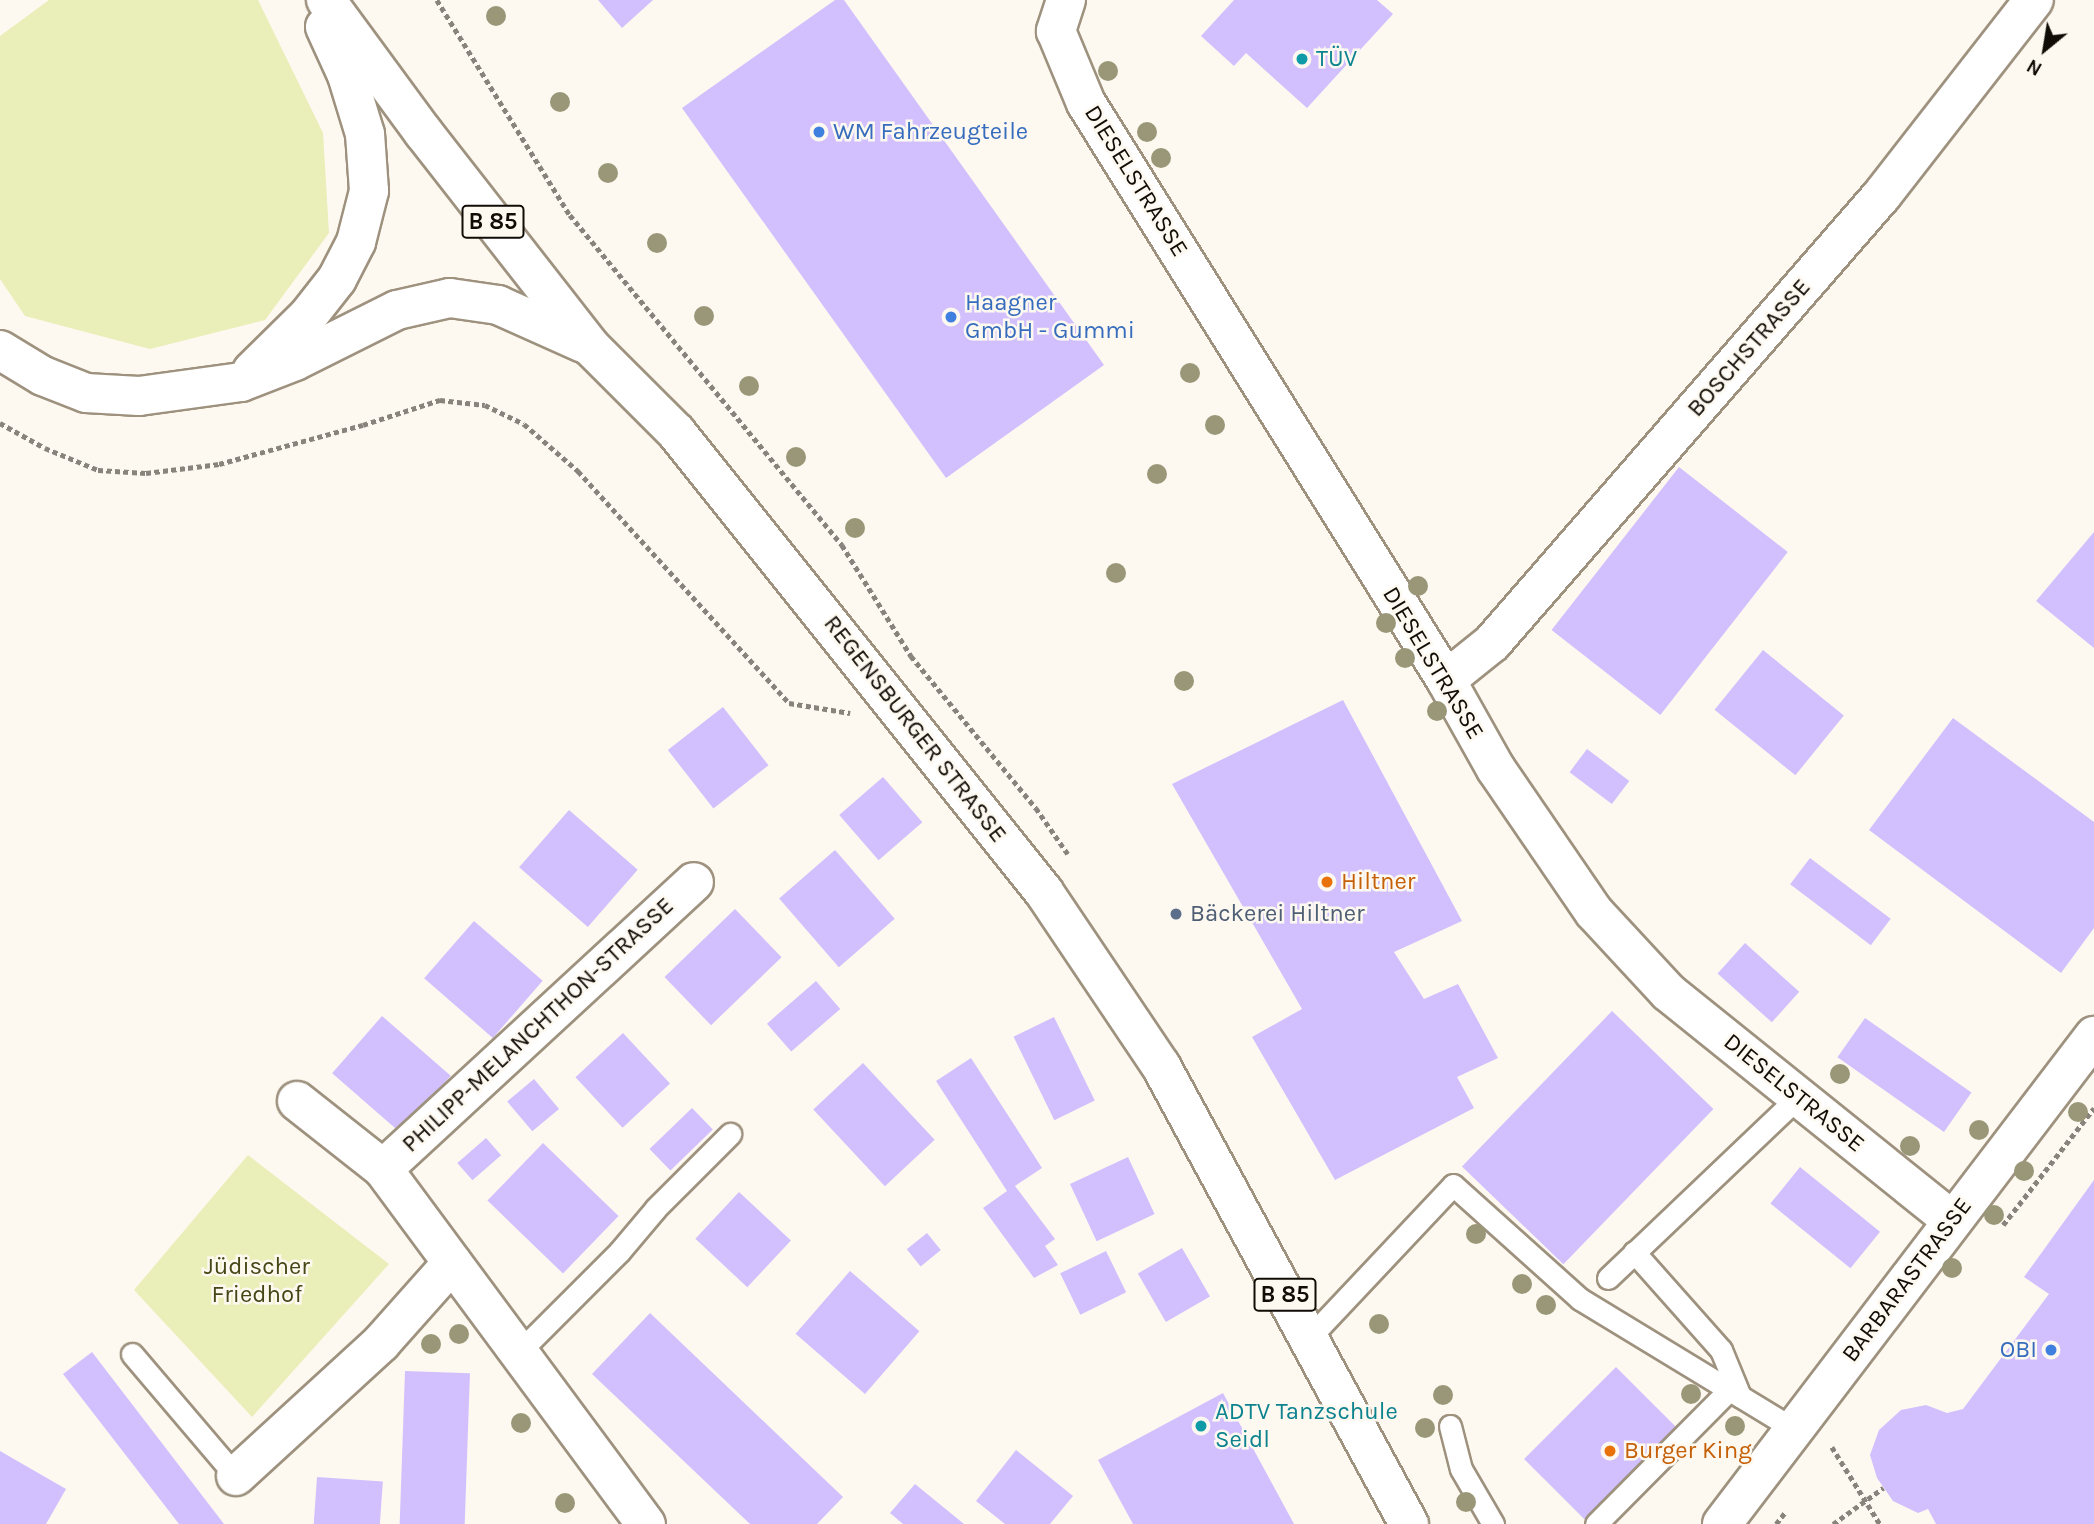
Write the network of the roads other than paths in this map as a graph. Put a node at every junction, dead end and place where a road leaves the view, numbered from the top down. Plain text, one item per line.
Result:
1 (311, 0) edge
2 (326, 0) edge
3 (355, 0) edge
4 (1066, 0) edge
5 (2034, 0) edge
6 (591, 347) junction
7 (0, 350) edge
8 (241, 382) junction
9 (676, 432) junction
10 (1446, 680) junction
11 (694, 882) dead end
12 (2094, 1037) edge
13 (1798, 1097) junction
14 (297, 1101) dead end
15 (730, 1134) dead end
16 (383, 1168) junction
17 (1952, 1220) junction
18 (1634, 1252) junction
19 (452, 1263) junction
20 (1608, 1278) dead end
21 (1308, 1338) junction
22 (518, 1353) junction
23 (132, 1354) dead end
24 (1734, 1393) junction
25 (1450, 1426) dead end
26 (1794, 1429) junction
27 (236, 1476) joint
28 (646, 1524) edge
29 (1407, 1524) edge
30 (1493, 1524) edge
31 (1596, 1524) edge
32 (1722, 1524) edge

1 - 8 street
2 - 6 street, REGENSBURGER STRASSE / B 85
3 - 9 street, B 85
4 - 10 street, DIESELSTRASSE
5 - 10 street, BOSCHSTRASSE
6 - 8 street
6 - 9 street, REGENSBURGER STRASSE / B 85
7 - 8 street
9 - 21 street, REGENSBURGER STRASSE / B 85
10 - 13 street, DIESELSTRASSE
11 - 16 street, PHILIPP-MELANCHTHON-STRASSE
12 - 17 street, BARBARASTRASSE
13 - 17 street, DIESELSTRASSE
13 - 18 lane
14 - 16 street, PHILIPP-MELANCHTHON-STRASSE
15 - 22 lane
16 - 19 street, PHILIPP-MELANCHTHON-STRASSE
17 - 26 street, BARBARASTRASSE
18 - 20 lane
18 - 24 lane
19 - 22 street, PHILIPP-MELANCHTHON-STRASSE
19 - 27 street
21 - 24 lane
21 - 29 street, REGENSBURGER STRASSE / B 85
22 - 28 street, PHILIPP-MELANCHTHON-STRASSE
23 - 27 lane
24 - 26 lane
24 - 31 lane
25 - 30 lane
26 - 32 street, BARBARASTRASSE

